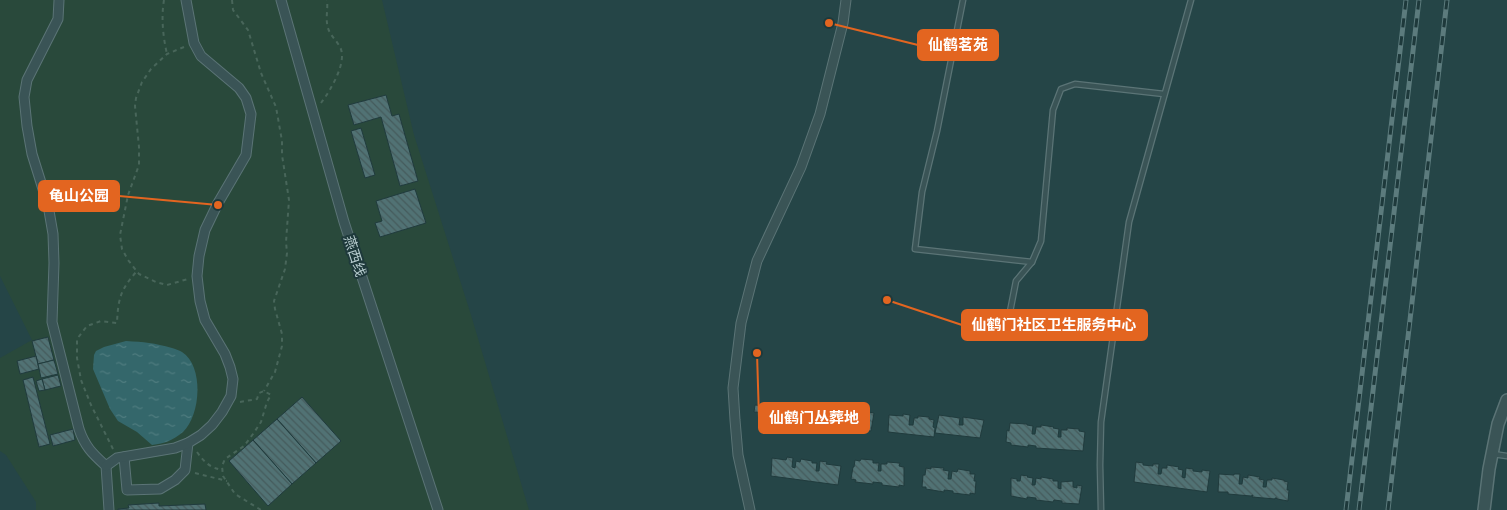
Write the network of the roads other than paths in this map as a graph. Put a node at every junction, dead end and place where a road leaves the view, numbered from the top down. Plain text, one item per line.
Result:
1 (60, 0) edge
2 (187, 0) edge
3 (280, 0) edge
4 (846, 0) edge
5 (963, 0) edge
6 (1191, 0) edge
7 (1164, 94) junction
8 (1032, 262) junction
9 (1114, 336) junction
10 (1507, 400) edge
11 (188, 446) junction
12 (1492, 454) junction
13 (1507, 456) edge
14 (120, 457) junction
15 (106, 466) junction
16 (109, 510) edge
17 (438, 510) edge
18 (750, 510) edge
19 (1102, 510) edge
20 (1484, 510) edge

1 - 15 street
2 - 11 street
3 - 17 street, 燕西线
4 - 18 street
5 - 8 lane
6 - 7 lane
7 - 8 lane
7 - 9 lane
8 - 9 lane
9 - 19 lane
10 - 12 street
11 - 14 street
11 - 14 street
12 - 13 lane
12 - 20 street
14 - 15 street
15 - 16 street

